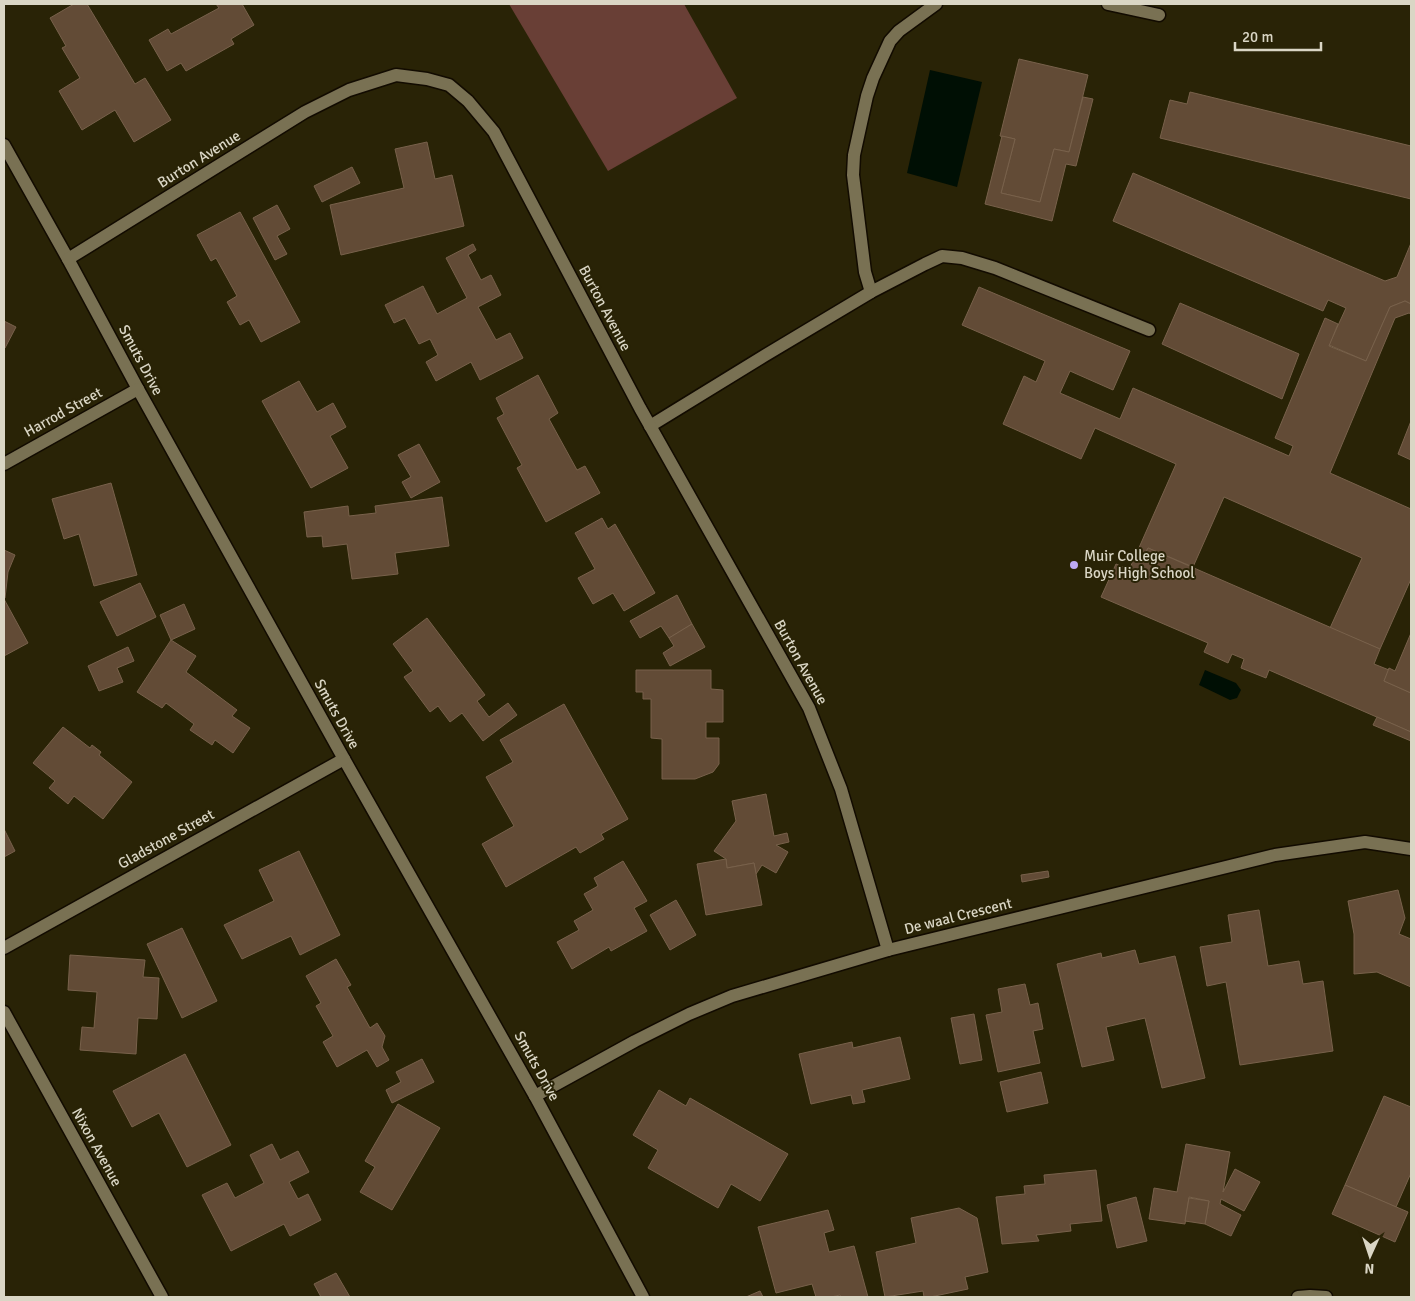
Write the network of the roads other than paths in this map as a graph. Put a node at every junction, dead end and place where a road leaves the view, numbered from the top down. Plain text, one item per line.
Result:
1 (936, 4) edge
2 (1108, 4) edge
3 (1159, 15) dead end
4 (4, 145) edge
5 (68, 259) junction
6 (871, 292) junction
7 (1149, 330) dead end
8 (138, 389) junction
9 (650, 426) junction
10 (4, 464) edge
11 (344, 759) junction
12 (1411, 848) edge
13 (4, 948) edge
14 (888, 950) junction
15 (4, 1012) edge
16 (535, 1096) junction
17 (162, 1297) edge
18 (643, 1297) edge
19 (1298, 1297) edge
20 (1326, 1297) edge

1 - 6 street
2 - 3 street
4 - 5 street, Smuts Drive
5 - 8 street, Smuts Drive
5 - 9 street, Burton Avenue
6 - 7 street
6 - 9 street
8 - 10 street, Harrod Street
8 - 11 street, Smuts Drive
9 - 14 street, Burton Avenue
11 - 13 street, Gladstone Street
11 - 16 street, Smuts Drive
12 - 14 street, De waal Crescent
14 - 16 street, De waal Crescent
15 - 17 street, Nixon Avenue
16 - 18 street, Smuts Drive
19 - 20 street

